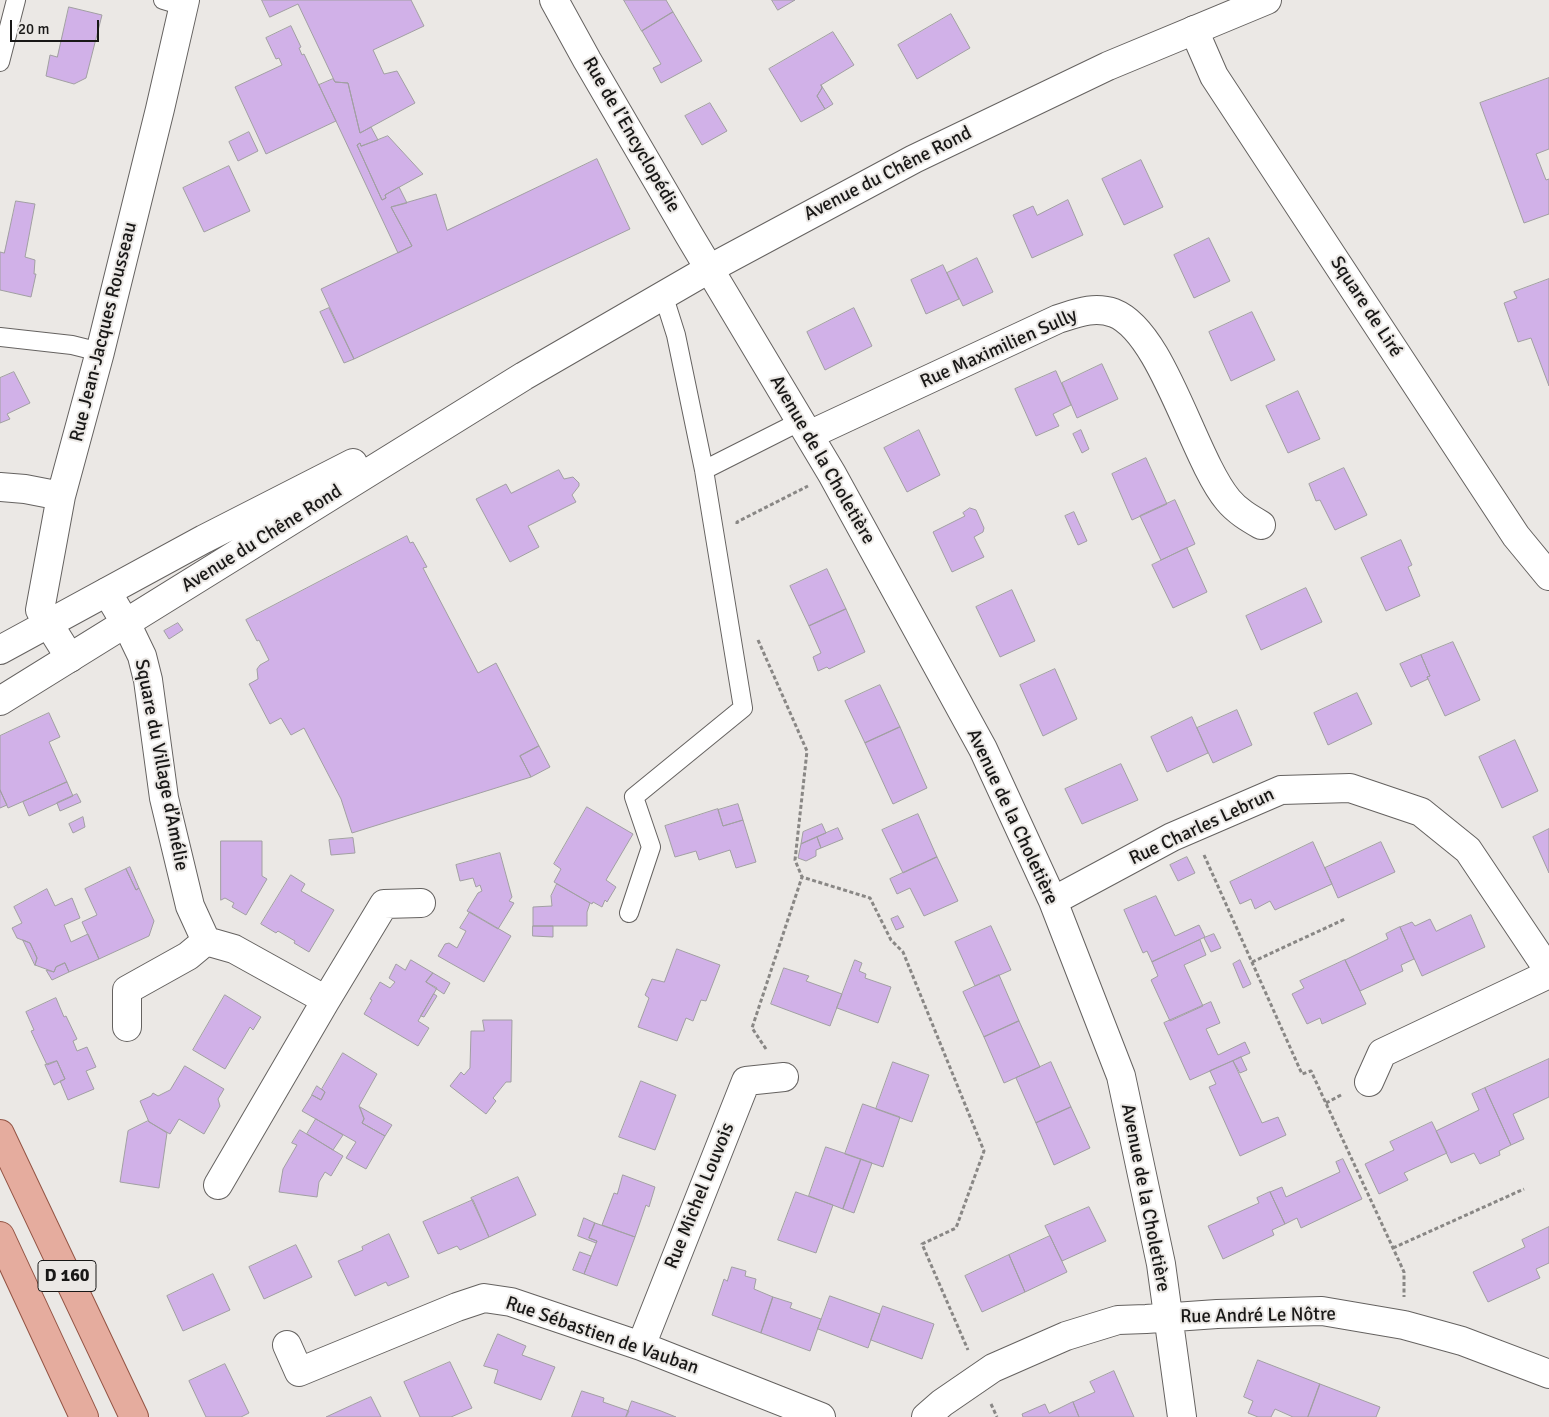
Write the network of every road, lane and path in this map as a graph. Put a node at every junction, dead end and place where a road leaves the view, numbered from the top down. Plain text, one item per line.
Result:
1 (16, 0) edge
2 (554, 0) edge
3 (1267, 0) edge
4 (177, 2) edge
5 (1194, 30) junction
6 (0, 62) edge
7 (709, 269) junction
8 (663, 294) junction
9 (0, 336) edge
10 (100, 352) junction
11 (524, 376) junction
12 (805, 428) junction
13 (704, 470) junction
14 (832, 474) junction
15 (0, 487) edge
16 (61, 496) junction
17 (1261, 525) dead end
18 (738, 531) dead end
19 (1549, 576) edge
20 (107, 592) junction
21 (48, 624) junction
22 (126, 624) junction
23 (754, 632) dead end
24 (0, 650) edge
25 (70, 658) junction
26 (0, 701) edge
27 (1192, 829) junction
28 (802, 878) junction
29 (1053, 901) junction
30 (421, 903) dead end
31 (629, 913) dead end
32 (1345, 919) dead end
33 (206, 941) junction
34 (1252, 962) junction
35 (1549, 972) edge
36 (326, 1000) junction
37 (126, 1026) dead end
38 (784, 1077) joint
39 (1369, 1082) dead end
40 (0, 1134) edge
41 (218, 1185) dead end
42 (1524, 1189) dead end
43 (0, 1236) edge
44 (1393, 1248) junction
45 (1168, 1317) junction
46 (1404, 1325) junction
47 (287, 1345) dead end
48 (641, 1346) junction
49 (1549, 1374) edge
50 (979, 1377) junction
51 (84, 1417) edge
52 (134, 1417) edge
53 (821, 1417) edge
54 (926, 1417) edge
55 (997, 1417) edge
56 (1182, 1417) edge

1 - 6 lane
2 - 7 street, Rue de l’Encyclopédie
3 - 5 street, Avenue du Chêne Rond
4 - 10 street, Rue Jean-Jacques Rousseau
5 - 7 street, Avenue du Chêne Rond
5 - 19 street, Square de Liré
7 - 8 street, Avenue du Chêne Rond
7 - 12 street, Avenue de la Choletière
8 - 11 street, Avenue du Chêne Rond
8 - 13 lane
9 - 10 lane
10 - 16 street, Rue Jean-Jacques Rousseau
11 - 20 street, Avenue du Chêne Rond
11 - 22 street, Avenue du Chêne Rond
12 - 13 lane
12 - 14 street, Avenue de la Choletière
12 - 17 street, Rue Maximilien Sully
13 - 31 lane
14 - 18 path
14 - 29 street, Avenue de la Choletière
15 - 16 street
16 - 21 street, Rue Jean-Jacques Rousseau
20 - 21 street, Avenue du Chêne Rond
20 - 22 street, Square du Village d’Amélie
21 - 24 street, Avenue du Chêne Rond
21 - 25 street, Rue Jean-Jacques Rousseau
22 - 25 street, Avenue du Chêne Rond
22 - 33 street, Square du Village d’Amélie
23 - 28 path
25 - 26 street, Avenue du Chêne Rond
27 - 29 street, Rue Charles Lebrun
27 - 34 path
27 - 35 street, Rue Charles Lebrun
28 - 38 path
28 - 50 path
29 - 45 street, Avenue de la Choletière
30 - 36 street
32 - 34 path
33 - 36 street
33 - 37 street
34 - 44 path
35 - 39 street, Rue Charles Lebrun
36 - 41 street
38 - 48 street, Rue Michel Louvois
40 - 52 main road, D 160
42 - 44 path
43 - 51 main road, D 160
44 - 46 path
45 - 46 street, Rue André Le Nôtre
45 - 50 street, Rue André Le Nôtre
45 - 56 street, Avenue de la Choletière
46 - 49 street, Rue André Le Nôtre
47 - 48 street, Rue Sébastien de Vauban
48 - 53 street, Rue Sébastien de Vauban
50 - 54 street, Rue André Le Nôtre
50 - 55 path

